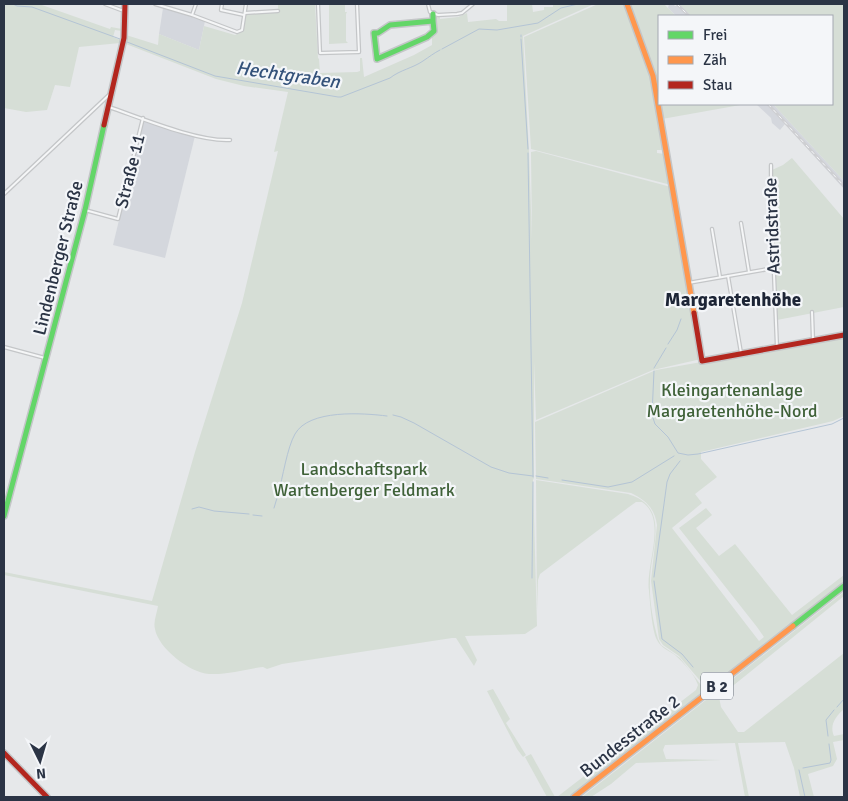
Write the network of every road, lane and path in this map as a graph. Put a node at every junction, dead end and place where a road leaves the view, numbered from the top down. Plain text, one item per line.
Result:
1 (105, 4) edge
2 (109, 4) edge
3 (125, 4) edge
4 (155, 4) edge
5 (196, 4) edge
6 (222, 4) edge
7 (246, 4) edge
8 (318, 4) edge
9 (357, 4) edge
10 (428, 4) edge
11 (473, 4) edge
12 (627, 4) edge
13 (164, 5) edge
14 (123, 10) junction
15 (278, 11) dead end
16 (244, 14) junction
17 (433, 14) junction
18 (192, 15) junction
19 (433, 21) junction
20 (111, 95) junction
21 (103, 100) junction
22 (109, 105) junction
23 (142, 118) junction
24 (230, 140) dead end
25 (771, 165) dead end
26 (4, 194) edge
27 (85, 210) junction
28 (741, 223) dead end
29 (712, 229) dead end
30 (774, 268) junction
31 (749, 272) junction
32 (728, 276) junction
33 (720, 277) junction
34 (688, 283) junction
35 (812, 312) dead end
36 (844, 335) edge
37 (813, 340) junction
38 (4, 347) edge
39 (777, 347) junction
40 (741, 354) junction
41 (46, 358) junction
42 (4, 516) edge
43 (844, 586) edge
44 (4, 753) edge
45 (46, 797) edge
46 (574, 797) edge

1 - 2 street
2 - 14 street
3 - 14 street, Lindenberger Straße
4 - 13 street
5 - 18 street
6 - 16 street
7 - 16 street
8 - 9 street
10 - 17 street
11 - 17 street
12 - 34 street
13 - 18 street
14 - 20 street, Lindenberger Straße
15 - 16 street
16 - 18 street
17 - 19 street
19 - 19 street
20 - 21 street
20 - 22 street, Lindenberger Straße
21 - 22 street
21 - 26 street
22 - 23 street
22 - 27 street, Lindenberger Straße
23 - 24 street
23 - 27 street, Straße 11
25 - 30 street, Astridstraße
27 - 41 street, Lindenberger Straße
28 - 31 street
29 - 33 street
30 - 31 street
30 - 39 street, Astridstraße
31 - 32 street
32 - 33 street
32 - 40 street
33 - 34 street
34 - 40 street
35 - 37 street
36 - 37 street
37 - 39 street
38 - 41 street
39 - 40 street
41 - 42 street, Lindenberger Straße
43 - 46 street, Bundesstraße 2 / B 2
44 - 45 street

